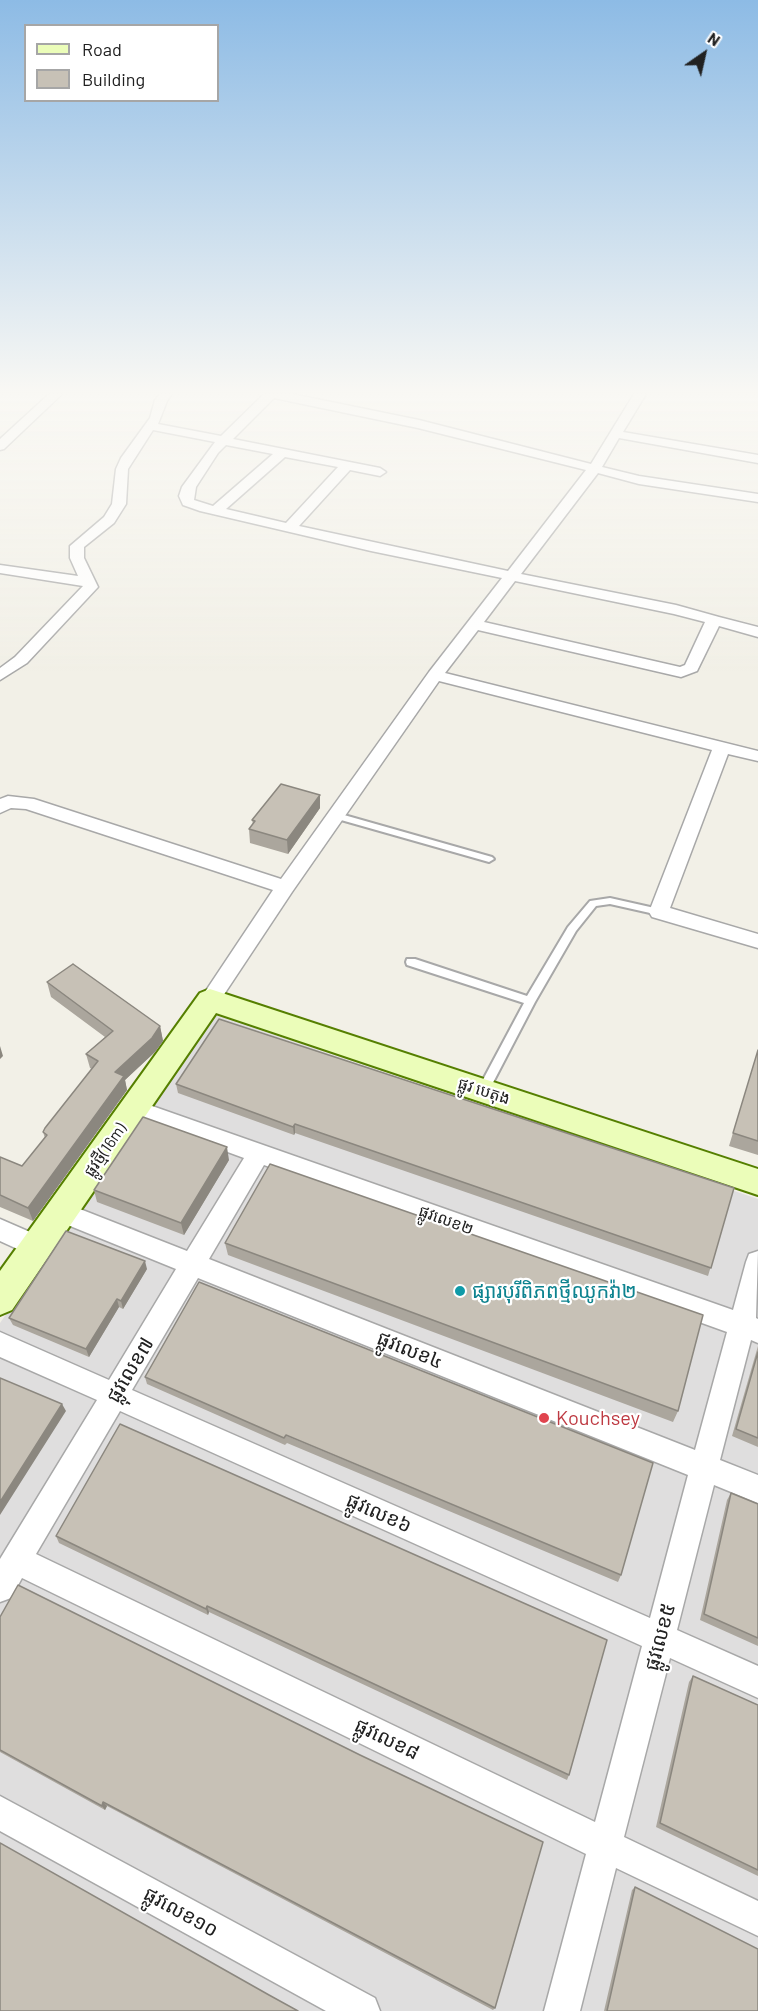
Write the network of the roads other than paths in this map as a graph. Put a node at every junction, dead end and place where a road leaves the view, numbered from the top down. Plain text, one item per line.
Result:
1 (120, 488) edge
2 (189, 488) edge
3 (242, 488) edge
4 (327, 488) edge
5 (580, 488) edge
6 (693, 488) edge
7 (758, 498) edge
8 (217, 510) junction
9 (290, 527) junction
10 (0, 569) edge
11 (512, 576) junction
12 (88, 582) junction
13 (714, 620) junction
14 (475, 625) junction
15 (758, 632) edge
16 (0, 675) edge
17 (435, 675) junction
18 (722, 747) junction
19 (758, 756) edge
20 (0, 807) edge
21 (337, 816) junction
22 (489, 859) dead end
23 (285, 887) junction
24 (659, 912) junction
25 (758, 941) edge
26 (411, 962) dead end
27 (210, 1000) junction
28 (530, 1001) junction
29 (483, 1091) junction
30 (135, 1109) junction
31 (259, 1153) junction
32 (758, 1182) edge
33 (62, 1212) junction
34 (0, 1230) edge
35 (37, 1247) junction
36 (758, 1262) edge
37 (193, 1264) junction
38 (0, 1299) edge
39 (750, 1328) edge
40 (0, 1344) edge
41 (115, 1395) junction
42 (704, 1468) junction
43 (758, 1489) edge
44 (16, 1560) junction
45 (0, 1587) edge
46 (660, 1638) junction
47 (758, 1682) edge
48 (0, 1813) edge
49 (605, 1845) junction
50 (758, 1919) edge
51 (362, 2011) edge
52 (562, 2011) edge

1 - 12 street
2 - 8 street
3 - 8 street
4 - 9 street
5 - 11 street
6 - 7 street
8 - 9 street
9 - 11 street
10 - 12 street
11 - 13 street
11 - 14 street
12 - 16 street
13 - 14 street
13 - 15 street
14 - 17 street
17 - 18 street
17 - 21 street
18 - 19 street
18 - 24 street
20 - 23 street
21 - 22 lane
21 - 23 street
23 - 27 street
24 - 25 street
24 - 28 lane
26 - 28 lane
27 - 29 street, ផ្លូវ បេតុង
27 - 30 street, ផ្លូវថ្មី(16m)
28 - 29 lane
29 - 32 street, ផ្លូវ បេតុង
30 - 31 street, ផ្លូវលេខ២
30 - 33 street, ផ្លូវថ្មី(16m)
31 - 37 street, ផ្លុវលេខ៧
31 - 39 street, ផ្លូវលេខ២
33 - 35 street, ផ្លូវថ្មី(16m)
33 - 37 street, ផ្លូវលេខ៤
34 - 35 street
35 - 38 street, ផ្លូវថ្មី(16m)
36 - 39 street, ផ្លូវលេខ៥
37 - 41 street, ផ្លុវលេខ៧
37 - 42 street, ផ្លូវលេខ៤
39 - 42 street, ផ្លូវលេខ៥
40 - 41 street, ផ្លូវលេខ៦
41 - 44 street, ផ្លុវលេខ៧
41 - 46 street, ផ្លូវលេខ៦
42 - 43 street, ផ្លូវលេខ៤
42 - 46 street, ផ្លូវលេខ៥
44 - 45 street, ផ្លុវលេខ៧
44 - 49 street, ផ្លូវលេខ៨
46 - 47 street, ផ្លូវលេខ៦
46 - 49 street, ផ្លូវលេខ៥
48 - 51 street, ផ្លូវលេខ១០
49 - 50 street, ផ្លូវលេខ៨
49 - 52 street, ផ្លូវលេខ៥

